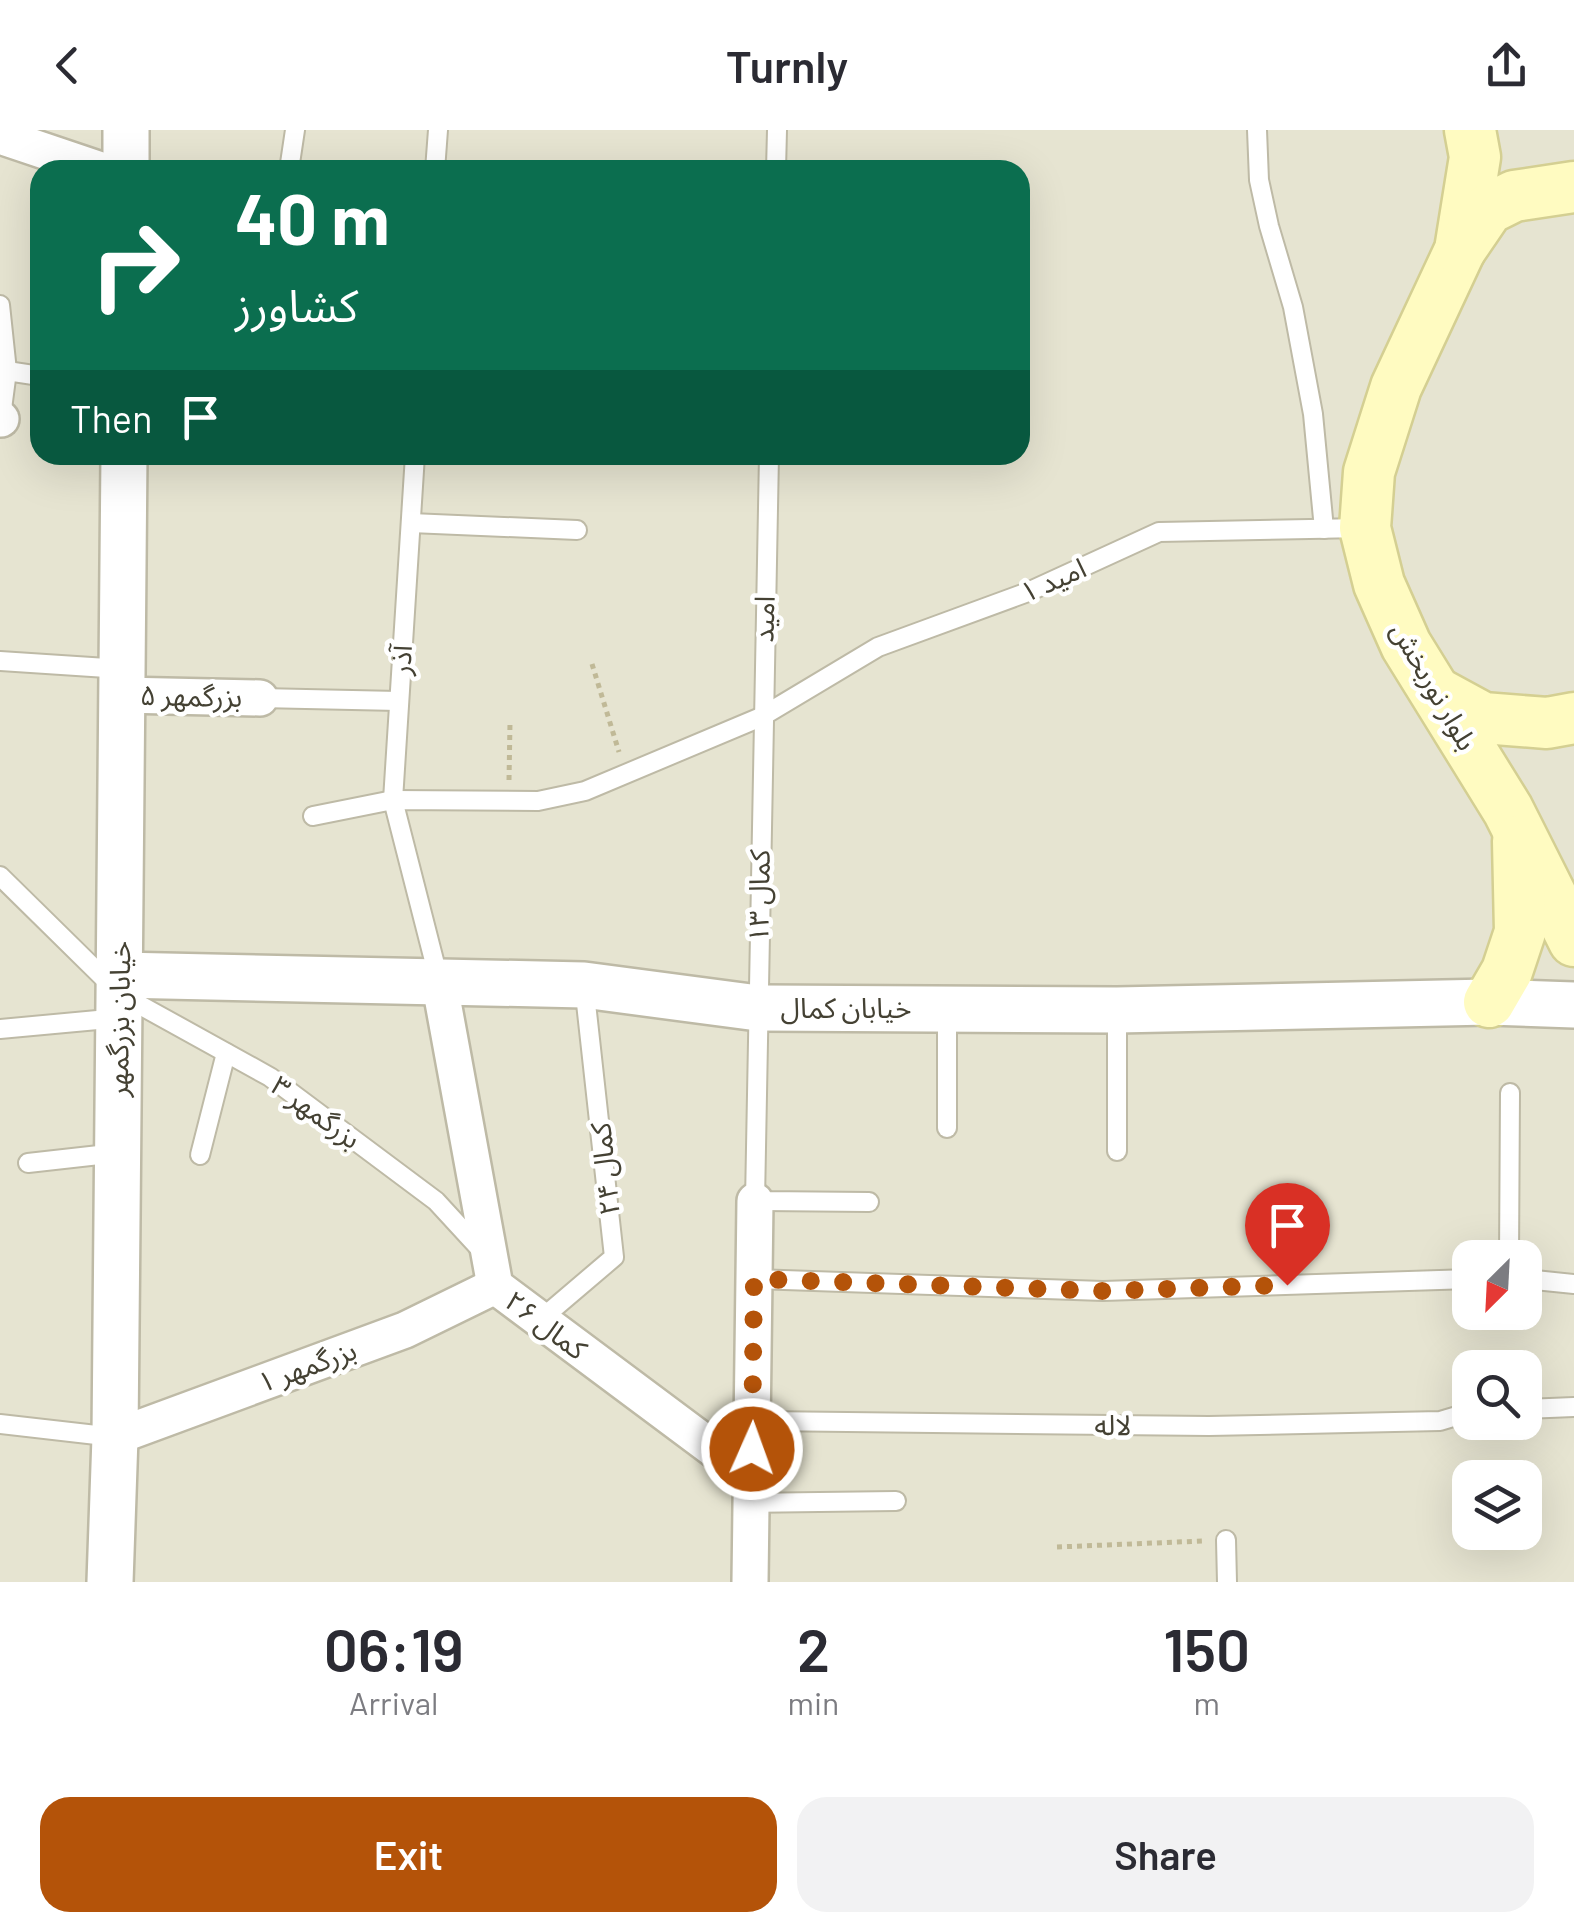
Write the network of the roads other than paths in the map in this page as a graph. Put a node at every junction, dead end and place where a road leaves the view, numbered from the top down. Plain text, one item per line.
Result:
1 (126, 130) edge
2 (295, 130) edge
3 (438, 130) edge
4 (777, 130) edge
5 (1257, 130) edge
6 (1470, 130) edge
7 (0, 136) edge
8 (71, 160) edge
9 (126, 160) edge
10 (290, 160) edge
11 (436, 160) edge
12 (776, 160) edge
13 (1574, 187) edge
14 (1460, 250) junction
15 (0, 305) edge
16 (7, 372) junction
17 (30, 375) edge
18 (0, 421) edge
19 (124, 465) edge
20 (415, 465) edge
21 (768, 465) edge
22 (411, 522) junction
23 (1345, 528) junction
24 (577, 530) dead end
25 (0, 661) edge
26 (122, 682) junction
27 (1436, 693) junction
28 (260, 698) joint
29 (398, 701) junction
30 (762, 717) junction
31 (1574, 718) edge
32 (760, 783) joint
33 (393, 800) junction
34 (313, 816) dead end
35 (1518, 831) junction
36 (0, 876) edge
37 (1574, 941) edge
38 (439, 980) junction
39 (584, 985) junction
40 (120, 996) junction
41 (1489, 1002) junction
42 (1574, 1005) edge
43 (758, 1008) junction
44 (947, 1008) junction
45 (1117, 1010) junction
46 (0, 1029) edge
47 (226, 1053) junction
48 (1510, 1093) dead end
49 (947, 1128) dead end
50 (1118, 1151) dead end
51 (118, 1153) junction
52 (200, 1154) dead end
53 (28, 1163) dead end
54 (755, 1201) junction
55 (868, 1202) dead end
56 (1508, 1240) edge
57 (493, 1273) junction
58 (754, 1279) junction
59 (1452, 1280) edge
60 (1542, 1281) edge
61 (1574, 1284) edge
62 (540, 1320) junction
63 (1574, 1407) edge
64 (1542, 1408) edge
65 (1452, 1417) edge
66 (754, 1421) junction
67 (0, 1424) edge
68 (115, 1437) junction
69 (751, 1490) junction
70 (896, 1501) dead end
71 (1226, 1540) road end
72 (110, 1582) edge
73 (750, 1582) edge
74 (1227, 1582) edge

1 - 9 street
2 - 10 lane
3 - 11 lane
4 - 12 lane
5 - 23 lane
6 - 14 main road, بلوار نوربخش
7 - 8 street
13 - 14 main road
14 - 23 main road, بلوار نوربخش
15 - 16 lane
16 - 17 lane
16 - 18 lane
19 - 26 street, خیابان بزرگمهر
20 - 22 lane, آذر
21 - 30 lane, امید
22 - 24 lane
22 - 29 lane, آذر
23 - 27 main road, بلوار نوربخش
23 - 30 lane, امید ۱
25 - 26 lane
26 - 28 street, بزرگمهر ۵
26 - 40 street, خیابان بزرگمهر
27 - 31 main road
27 - 35 main road, بلوار نوربخش
28 - 29 lane
29 - 33 lane, آذر
30 - 32 lane, امید
30 - 33 lane, امید ۱
32 - 43 lane, کمال ۱۳
33 - 34 lane, امید ۱
33 - 38 lane, آذر
35 - 37 main road, بلوار نوربخش
35 - 41 main road
36 - 40 lane, بزرگمهر ۳
38 - 39 street, خیابان کمال
38 - 40 street, خیابان کمال
38 - 57 street, کمال ۲۶
39 - 43 street, خیابان کمال
39 - 62 lane, کمال ۲۴
40 - 46 lane
40 - 47 lane, بزرگمهر ۳
40 - 51 street, خیابان بزرگمهر
41 - 42 street, خیابان کمال
41 - 45 street, خیابان کمال
43 - 44 street, خیابان کمال
43 - 54 lane, کمال ۱۳
44 - 45 street, خیابان کمال
44 - 49 lane
45 - 50 lane
47 - 52 lane
47 - 57 lane, بزرگمهر ۳
48 - 56 lane
51 - 53 lane
51 - 68 street, خیابان بزرگمهر
54 - 55 lane
54 - 58 street
57 - 62 street, کمال ۲۶
57 - 68 street, بزرگمهر ۱
58 - 59 lane
58 - 66 street
60 - 61 lane
62 - 69 street, کمال ۲۶
63 - 64 lane
65 - 66 lane, لاله
66 - 69 street
67 - 68 lane
68 - 72 street, خیابان بزرگمهر
69 - 70 lane
69 - 73 street
71 - 74 lane

